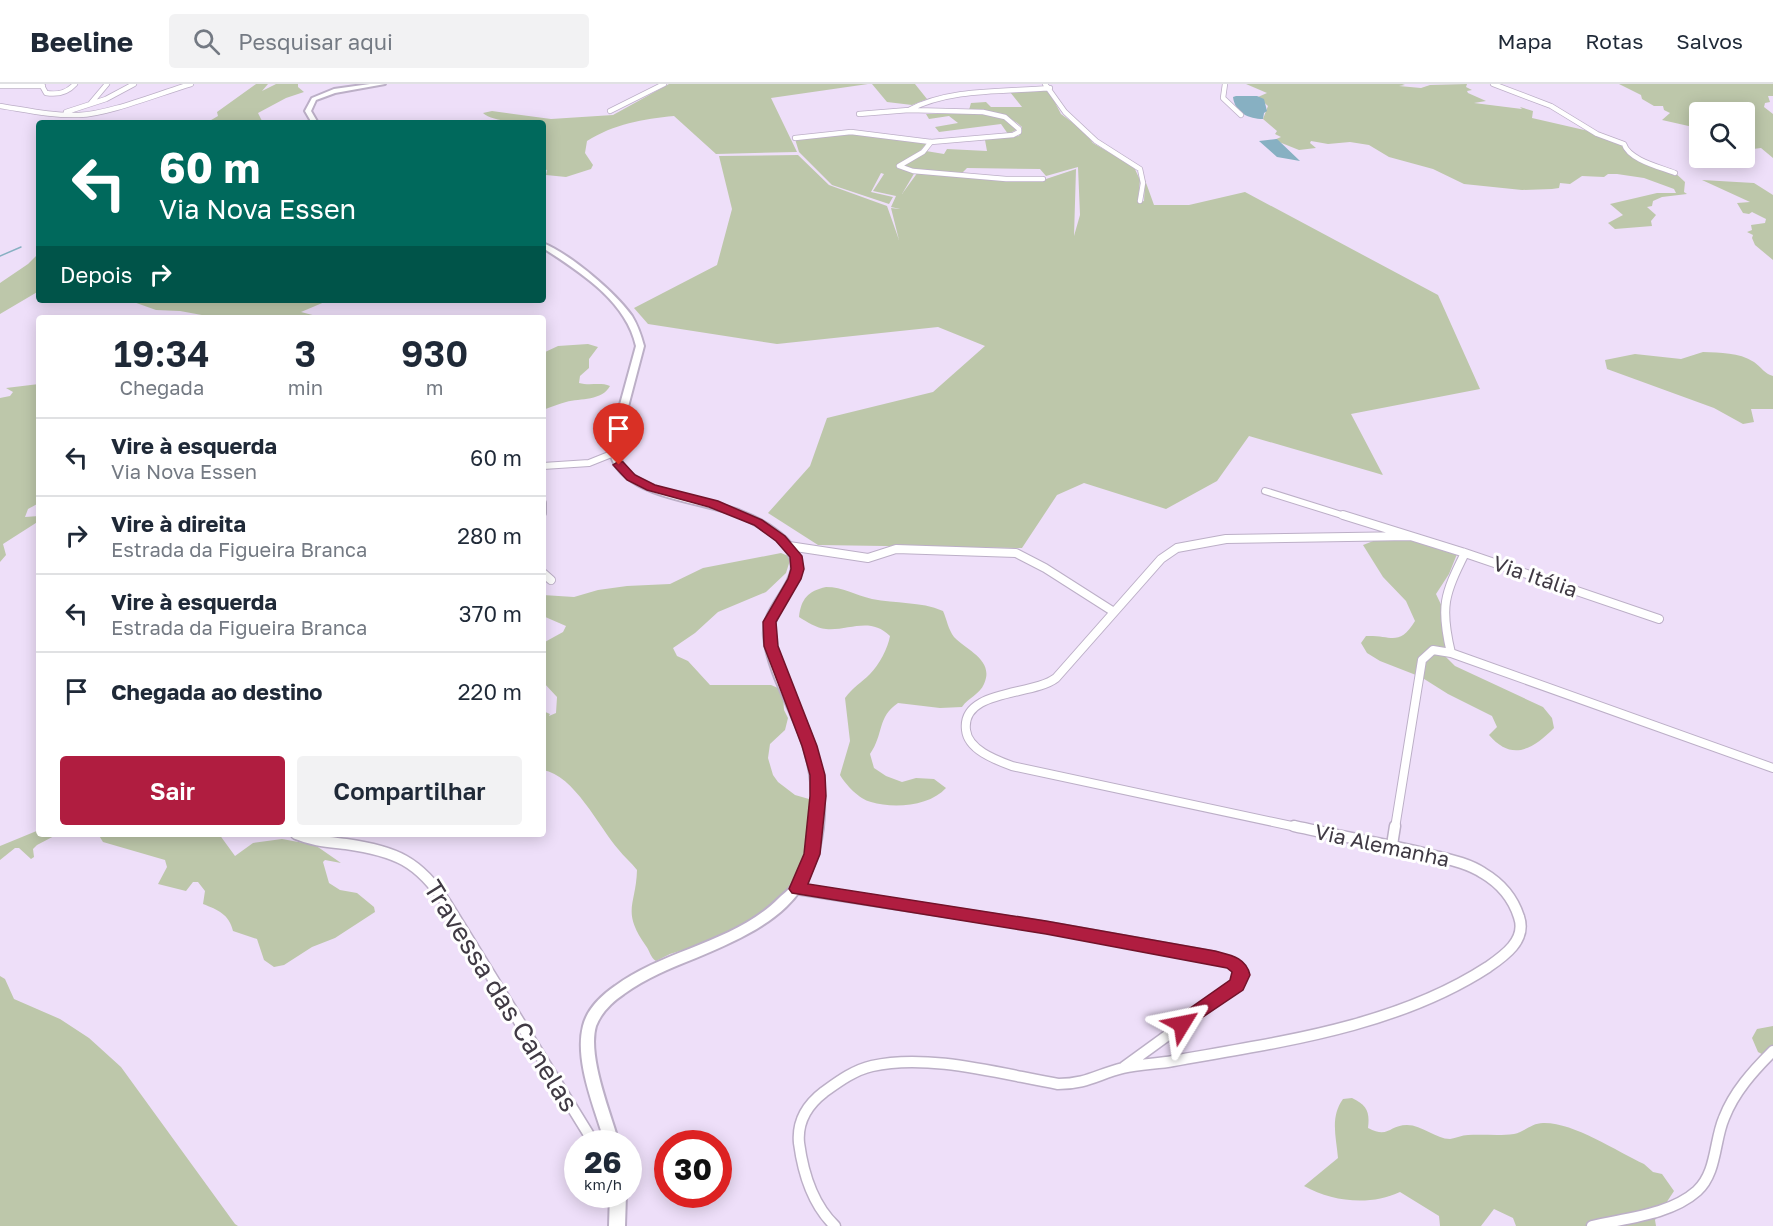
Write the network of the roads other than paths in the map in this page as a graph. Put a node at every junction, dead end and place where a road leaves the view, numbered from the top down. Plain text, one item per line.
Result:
1 (75, 84) edge
2 (107, 84) edge
3 (134, 84) edge
4 (191, 84) edge
5 (382, 84) edge
6 (664, 84) edge
7 (1045, 84) edge
8 (1225, 84) edge
9 (1493, 84) edge
10 (42, 85) edge
11 (0, 86) edge
12 (1050, 88) junction
13 (0, 106) edge
14 (88, 106) junction
15 (909, 110) junction
16 (610, 111) dead end
17 (859, 114) dead end
18 (56, 115) junction
19 (1241, 115) dead end
20 (313, 120) edge
21 (795, 138) dead end
22 (931, 142) junction
23 (1675, 174) dead end
24 (1043, 179) dead end
25 (1140, 201) dead end
26 (546, 247) edge
27 (614, 453) junction
28 (546, 466) edge
29 (1265, 491) dead end
30 (1410, 536) junction
31 (789, 546) junction
32 (1465, 553) junction
33 (546, 575) edge
34 (552, 580) dead end
35 (1114, 612) junction
36 (1659, 619) dead end
37 (1451, 653) junction
38 (1773, 768) edge
39 (309, 837) edge
40 (1392, 845) junction
41 (797, 889) junction
42 (1773, 1052) edge
43 (1123, 1068) junction
44 (586, 1130) edge
45 (609, 1130) edge
46 (618, 1208) edge
47 (617, 1226) edge
48 (835, 1226) edge
49 (1592, 1226) edge

1 - 10 street
2 - 14 street
3 - 14 street
4 - 18 street
5 - 20 main road
6 - 16 street
7 - 12 street
8 - 19 street
9 - 23 street
10 - 11 street
12 - 15 street
12 - 25 street
13 - 18 street
14 - 18 street
15 - 17 street
15 - 22 street
21 - 22 street
22 - 24 street
26 - 27 main road
27 - 28 street
27 - 31 main road
29 - 30 street, Via Itália
30 - 32 street, Via Itália
30 - 35 street, Via Alemanha
31 - 35 street
31 - 41 main road
32 - 36 street, Via Itália
32 - 37 street
33 - 34 street
35 - 40 street, Via Alemanha
37 - 38 street
37 - 40 street
39 - 44 street, Travessa das Canelas
40 - 43 street, Via Alemanha
41 - 43 street
41 - 45 main road
42 - 49 street
43 - 48 street, Via Alemanha
46 - 47 main road

